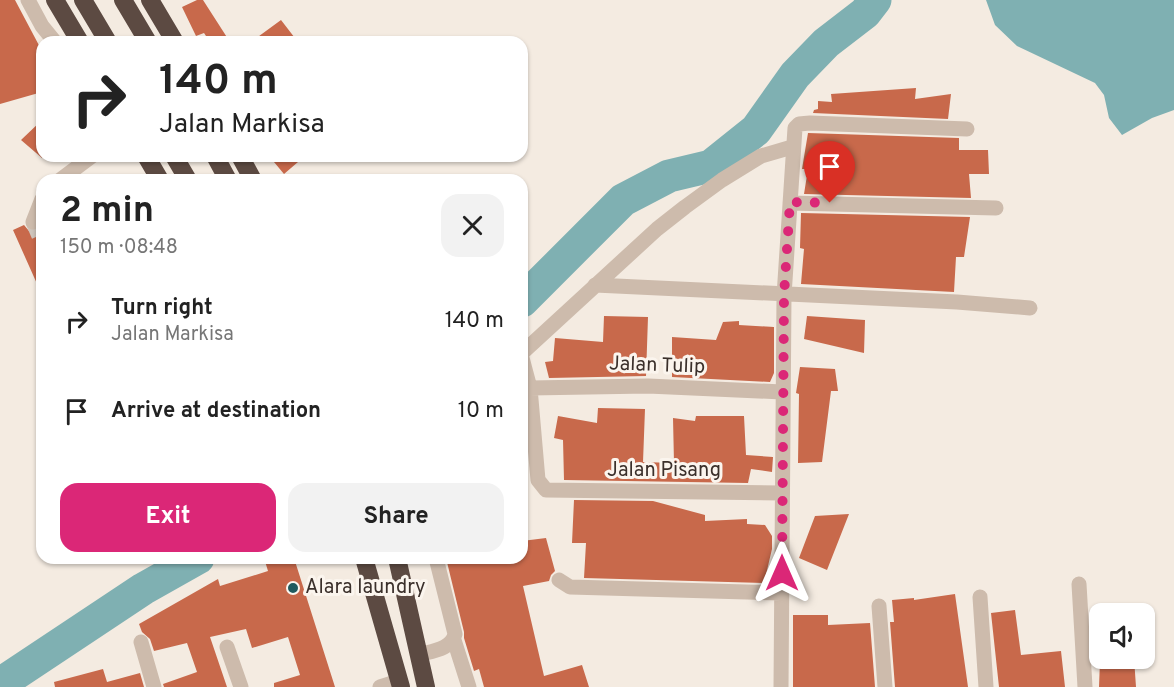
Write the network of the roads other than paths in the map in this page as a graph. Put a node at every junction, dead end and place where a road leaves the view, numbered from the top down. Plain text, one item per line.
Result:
1 (28, 0) edge
2 (55, 0) edge
3 (83, 0) edge
4 (123, 0) edge
5 (150, 0) edge
6 (50, 36) edge
7 (76, 36) edge
8 (104, 36) edge
9 (144, 36) edge
10 (171, 36) edge
11 (967, 129) dead end
12 (792, 147) junction
13 (84, 162) edge
14 (68, 174) edge
15 (790, 202) junction
16 (996, 208) dead end
17 (36, 214) edge
18 (33, 222) tunnel mouth
19 (595, 285) junction
20 (784, 296) junction
21 (1030, 308) dead end
22 (528, 347) edge
23 (528, 380) edge
24 (530, 388) junction
25 (782, 392) junction
26 (781, 493) junction
27 (366, 564) edge
28 (398, 564) edge
29 (438, 564) edge
30 (559, 580) dead end
31 (1079, 584) dead end
32 (782, 593) junction
33 (980, 597) dead end
34 (879, 606) dead end
35 (454, 640) junction
36 (141, 642) dead end
37 (227, 647) dead end
38 (418, 655) junction
39 (400, 684) edge
40 (154, 687) edge
41 (241, 687) edge
42 (380, 687) edge
43 (426, 687) edge
44 (469, 687) edge
45 (781, 687) edge
46 (885, 687) edge
47 (986, 687) edge
48 (1085, 687) edge

1 - 6 street
2 - 7 highway
3 - 8 highway
4 - 9 highway
5 - 10 highway
11 - 12 street
12 - 15 street
12 - 19 street
13 - 14 street
15 - 16 street
15 - 20 street
17 - 18 street
19 - 20 street
19 - 22 street
20 - 21 street
20 - 25 street
23 - 24 street
24 - 25 street, Jalan Tulip
24 - 26 street, Jalan Pisang
25 - 26 street
26 - 32 street
27 - 39 highway
28 - 38 highway
29 - 35 street
30 - 32 street
31 - 48 street
32 - 45 street
33 - 47 street
34 - 46 street
35 - 38 street
35 - 44 street
36 - 40 street
37 - 41 street
38 - 43 highway
39 - 42 street

